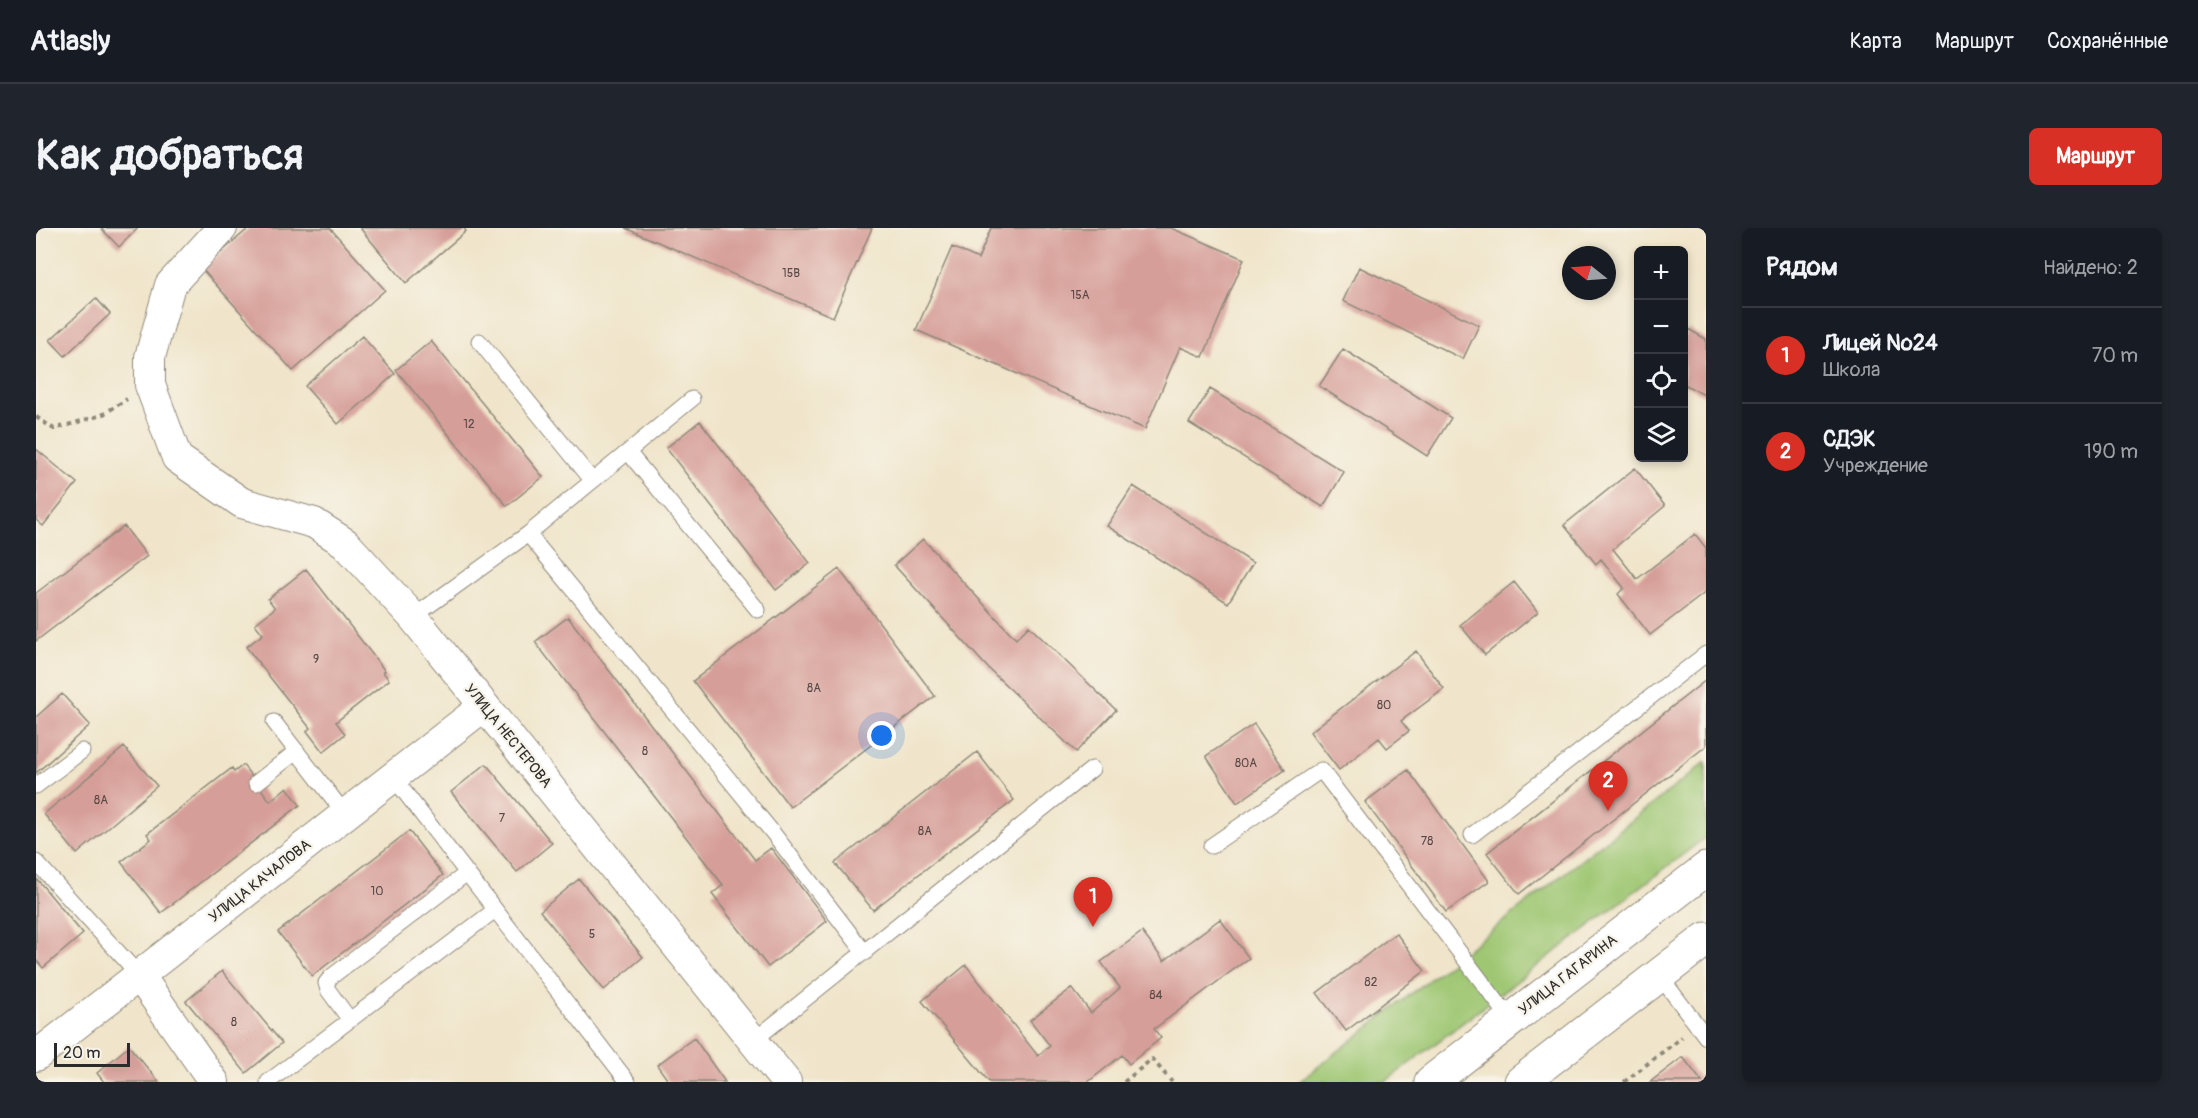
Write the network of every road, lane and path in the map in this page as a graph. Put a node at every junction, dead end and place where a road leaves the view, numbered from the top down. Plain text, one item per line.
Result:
1 (222, 228) edge
2 (479, 341) dead end
3 (150, 385) junction
4 (692, 399) dead end
5 (36, 417) edge
6 (628, 452) junction
7 (592, 480) junction
8 (528, 534) junction
9 (758, 610) dead end
10 (413, 617) junction
11 (1706, 654) edge
12 (484, 706) junction
13 (274, 722) dead end
14 (82, 751) dead end
15 (297, 751) junction
16 (1092, 769) dead end
17 (393, 777) junction
18 (256, 783) dead end
19 (36, 786) edge
20 (345, 814) junction
21 (1472, 835) dead end
22 (1211, 846) dead end
23 (36, 862) edge
24 (1706, 869) edge
25 (467, 873) junction
26 (495, 910) junction
27 (1706, 939) edge
28 (866, 953) junction
29 (139, 975) junction
30 (1659, 975) junction
31 (350, 1020) junction
32 (1511, 1020) junction
33 (1702, 1032) edge
34 (753, 1041) junction
35 (38, 1051) edge
36 (214, 1082) edge
37 (268, 1082) edge
38 (628, 1082) edge
39 (786, 1082) edge
40 (1124, 1082) edge
41 (1172, 1082) edge
42 (1431, 1082) edge
43 (1521, 1082) edge
44 (1624, 1082) edge

1 - 3 street
2 - 7 lane
3 - 5 path
3 - 10 street, УЛИЦА НЕСТЕРОВА
4 - 6 lane
6 - 7 lane
6 - 9 lane
7 - 8 lane
8 - 10 lane
8 - 28 lane
10 - 12 street, УЛИЦА НЕСТЕРОВА
11 - 21 lane
12 - 17 street, УЛИЦА КАЧАЛОВА
12 - 34 street, УЛИЦА НЕСТЕРОВА
13 - 15 lane
14 - 19 lane
15 - 18 lane
15 - 20 lane
16 - 28 lane
17 - 20 street, УЛИЦА КАЧАЛОВА
17 - 25 lane
20 - 29 street, УЛИЦА КАЧАЛОВА
22 - 32 lane
23 - 29 lane
24 - 32 main road, УЛИЦА ГАГАРИНА
25 - 26 lane
25 - 31 lane
26 - 31 lane
26 - 38 lane
27 - 30 main road
28 - 34 lane
29 - 35 street, УЛИЦА КАЧАЛОВА
29 - 36 street
30 - 33 lane
30 - 43 main road
31 - 37 lane
32 - 42 main road, УЛИЦА ГАГАРИНА
33 - 44 path
34 - 39 street, УЛИЦА НЕСТЕРОВА
40 - 41 path

